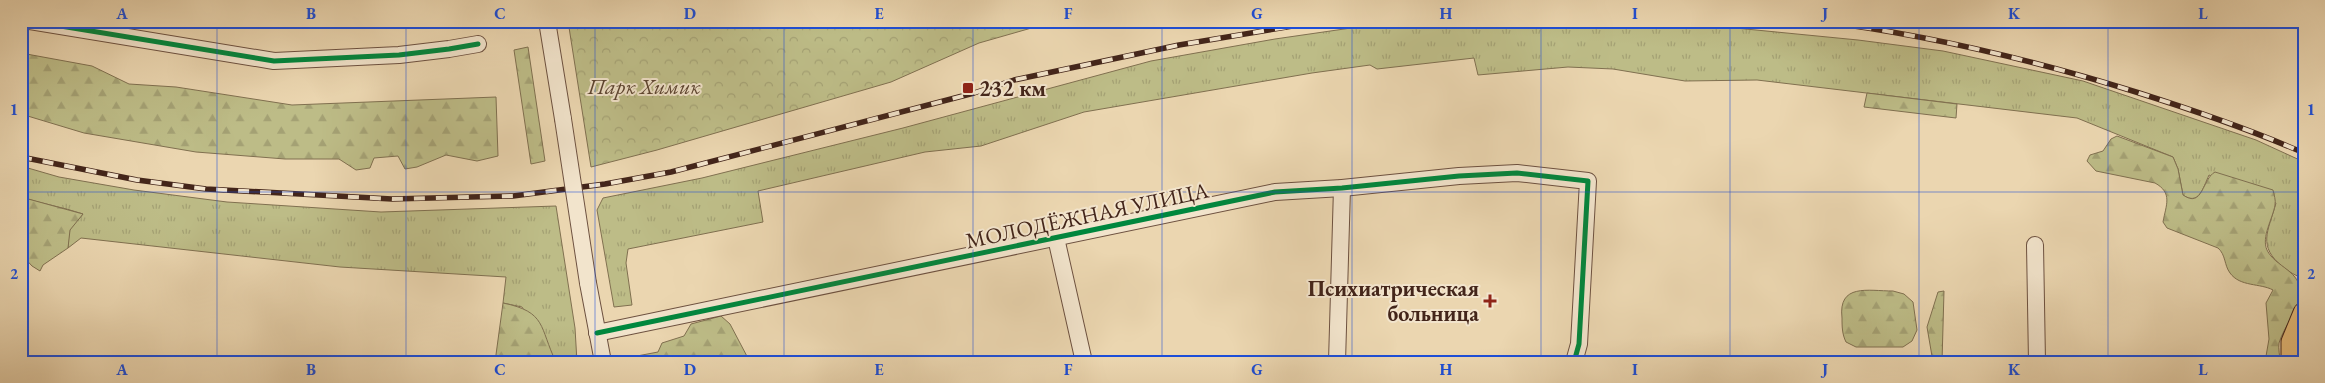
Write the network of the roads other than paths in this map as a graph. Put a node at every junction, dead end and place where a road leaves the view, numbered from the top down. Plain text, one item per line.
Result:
1 (30, 21) edge
2 (547, 21) edge
3 (478, 44) dead end
4 (1342, 188) junction
5 (1056, 238) junction
6 (2035, 245) dead end
7 (2304, 313) edge
8 (597, 333) junction
9 (603, 362) edge
10 (1084, 362) edge
11 (1337, 362) edge
12 (1574, 362) edge
13 (2037, 362) edge
14 (2292, 362) edge

1 - 3 street
2 - 8 street, bridge
4 - 5 street, МОЛОДЁЖНАЯ УЛИЦА
4 - 11 street
4 - 12 street, МОЛОДЁЖНАЯ УЛИЦА
5 - 8 street, МОЛОДЁЖНАЯ УЛИЦА
5 - 10 street
6 - 13 street
7 - 14 main road
8 - 9 street

